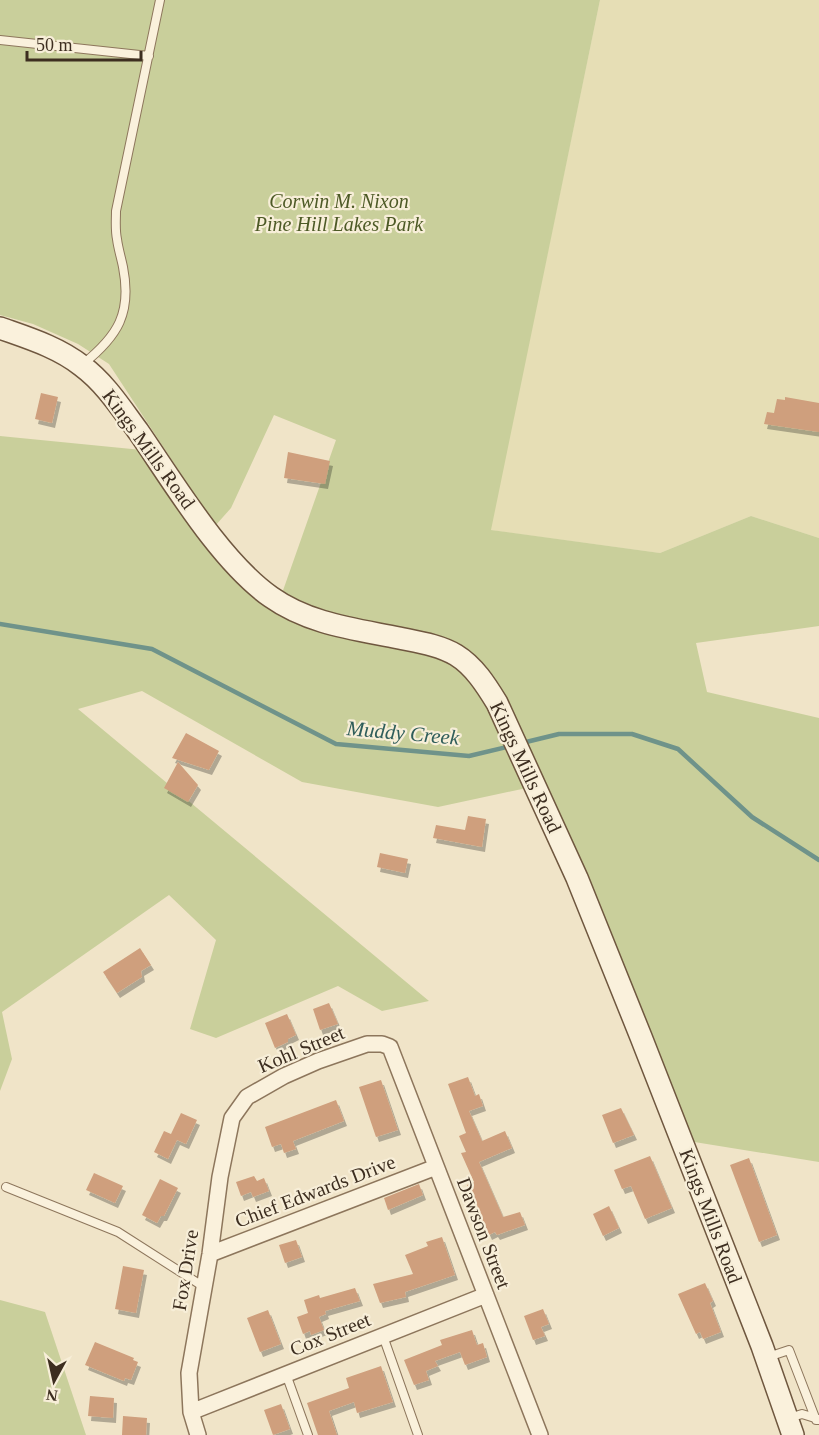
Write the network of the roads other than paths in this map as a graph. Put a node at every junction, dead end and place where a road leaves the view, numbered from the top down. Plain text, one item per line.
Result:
1 (160, 0) edge
2 (0, 40) edge
3 (149, 56) junction
4 (0, 328) edge
5 (82, 365) junction
6 (390, 1047) joint
7 (236, 1111) joint
8 (436, 1167) junction
9 (6, 1187) dead end
10 (210, 1254) junction
11 (204, 1287) junction
12 (486, 1295) junction
13 (383, 1336) junction
14 (766, 1358) junction
15 (286, 1374) junction
16 (191, 1412) junction
17 (818, 1419) edge
18 (790, 1427) edge
19 (198, 1435) edge
20 (308, 1435) edge
21 (418, 1435) edge
22 (540, 1435) edge

1 - 3 lane
2 - 3 lane
3 - 5 lane
4 - 5 street, Kings Mills Road
5 - 14 street, Kings Mills Road
6 - 7 street, Kohl Street
6 - 8 street, Dawson Street
7 - 10 street, Fox Drive
8 - 10 street, Chief Edwards Drive
8 - 12 street, Dawson Street
9 - 11 lane
10 - 11 street, Fox Drive
11 - 16 street, Fox Drive
12 - 13 street, Cox Street
12 - 22 street, Dawson Street
13 - 15 street, Cox Street
13 - 21 lane
14 - 17 lane
14 - 18 street, Kings Mills Road
15 - 16 street, Cox Street
15 - 20 lane
16 - 19 street, Fox Drive
17 - 18 lane

